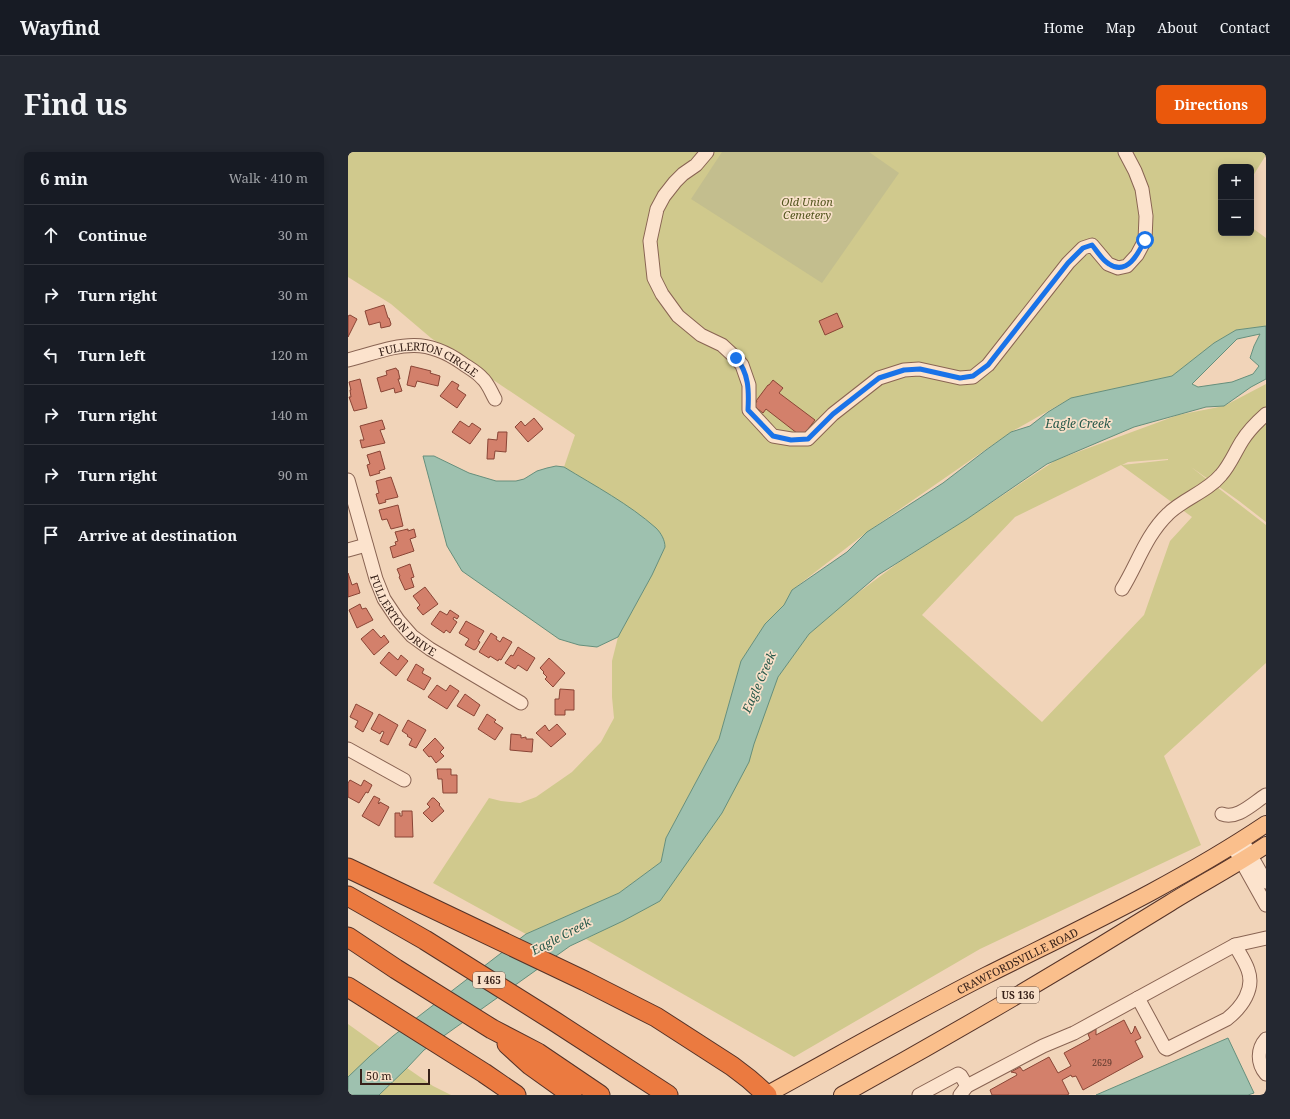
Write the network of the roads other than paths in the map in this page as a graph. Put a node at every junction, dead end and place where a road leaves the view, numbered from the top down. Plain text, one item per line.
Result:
1 (707, 152) edge
2 (1125, 152) edge
3 (348, 360) edge
4 (495, 399) dead end
5 (1266, 414) edge
6 (348, 480) edge
7 (366, 545) junction
8 (348, 550) edge
9 (1122, 589) dead end
10 (521, 703) dead end
11 (348, 749) edge
12 (404, 780) dead end
13 (1266, 795) edge
14 (1222, 814) dead end
15 (1266, 824) edge
16 (1237, 843) junction
17 (1266, 845) edge
18 (1246, 858) junction
19 (348, 868) edge
20 (1266, 882) edge
21 (348, 896) edge
22 (1266, 905) edge
23 (348, 937) edge
24 (1266, 938) edge
25 (1235, 945) junction
26 (355, 992) edge
27 (1138, 998) junction
28 (492, 1029) junction
29 (1266, 1039) edge
30 (1266, 1074) edge
31 (964, 1090) edge
32 (516, 1095) edge
33 (572, 1095) edge
34 (600, 1095) edge
35 (668, 1095) edge
36 (767, 1095) edge
37 (842, 1095) edge
38 (919, 1095) edge

1 - 2 street
3 - 4 street, FULLERTON CIRCLE
5 - 9 street
6 - 7 street, FULLERTON DRIVE
7 - 8 street
7 - 10 street, FULLERTON DRIVE
11 - 12 street
13 - 14 street
15 - 16 main road, CRAWFORDSVILLE ROAD / US 136
16 - 18 street
16 - 36 main road, CRAWFORDSVILLE ROAD / US 136
17 - 18 main road, US 136
18 - 20 street
18 - 22 street
18 - 37 main road, US 136
19 - 36 highway
21 - 35 highway, I 465
23 - 28 highway
24 - 25 street
25 - 27 street
25 - 27 street
26 - 32 highway
27 - 31 street
28 - 33 highway
28 - 34 highway
29 - 30 street
31 - 38 street

